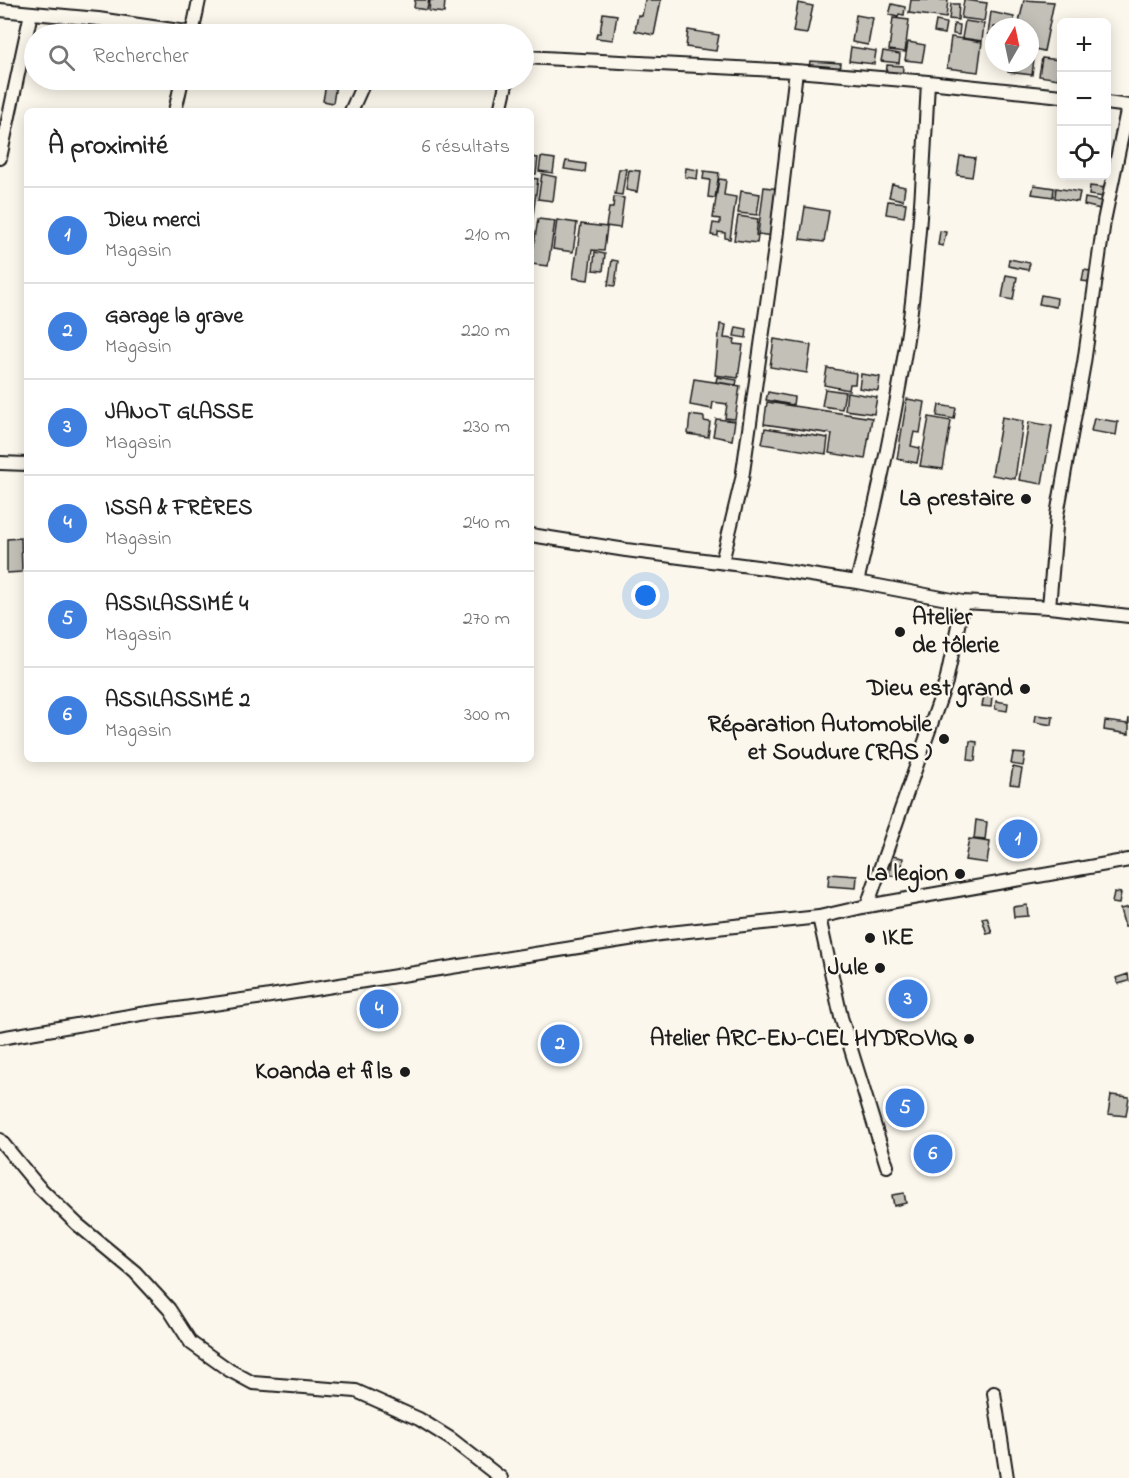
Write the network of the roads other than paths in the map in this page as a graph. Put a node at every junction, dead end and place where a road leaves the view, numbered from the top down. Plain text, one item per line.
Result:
1 (199, 0) edge
2 (0, 10) edge
3 (31, 14) junction
4 (29, 24) edge
5 (130, 24) edge
6 (196, 24) edge
7 (24, 47) edge
8 (534, 57) edge
9 (796, 70) junction
10 (928, 82) junction
11 (180, 90) edge
12 (360, 90) edge
13 (505, 90) edge
14 (1057, 95) edge
15 (1111, 104) edge
16 (1128, 106) edge
17 (176, 108) edge
18 (352, 108) edge
19 (502, 108) edge
20 (0, 158) edge
21 (0, 463) edge
22 (24, 464) edge
23 (534, 535) edge
24 (722, 562) junction
25 (857, 582) junction
26 (963, 602) junction
27 (1049, 608) junction
28 (1129, 616) edge
29 (1129, 860) edge
30 (867, 906) junction
31 (819, 917) junction
32 (0, 1038) edge
33 (0, 1140) edge
34 (887, 1166) dead end
35 (994, 1392) dead end
36 (501, 1478) edge
37 (1007, 1478) edge

1 - 6 street
2 - 3 street
3 - 4 street
3 - 5 street
7 - 20 street
8 - 9 street
9 - 10 street
9 - 24 street
10 - 14 street
10 - 25 street
11 - 17 street
12 - 18 street
13 - 19 street
15 - 16 street
16 - 27 street
21 - 22 street
23 - 24 street
24 - 25 street
25 - 26 street
26 - 27 street
26 - 30 street
27 - 28 street
29 - 30 street
30 - 31 street
31 - 32 street
31 - 34 street
33 - 36 street
35 - 37 street

